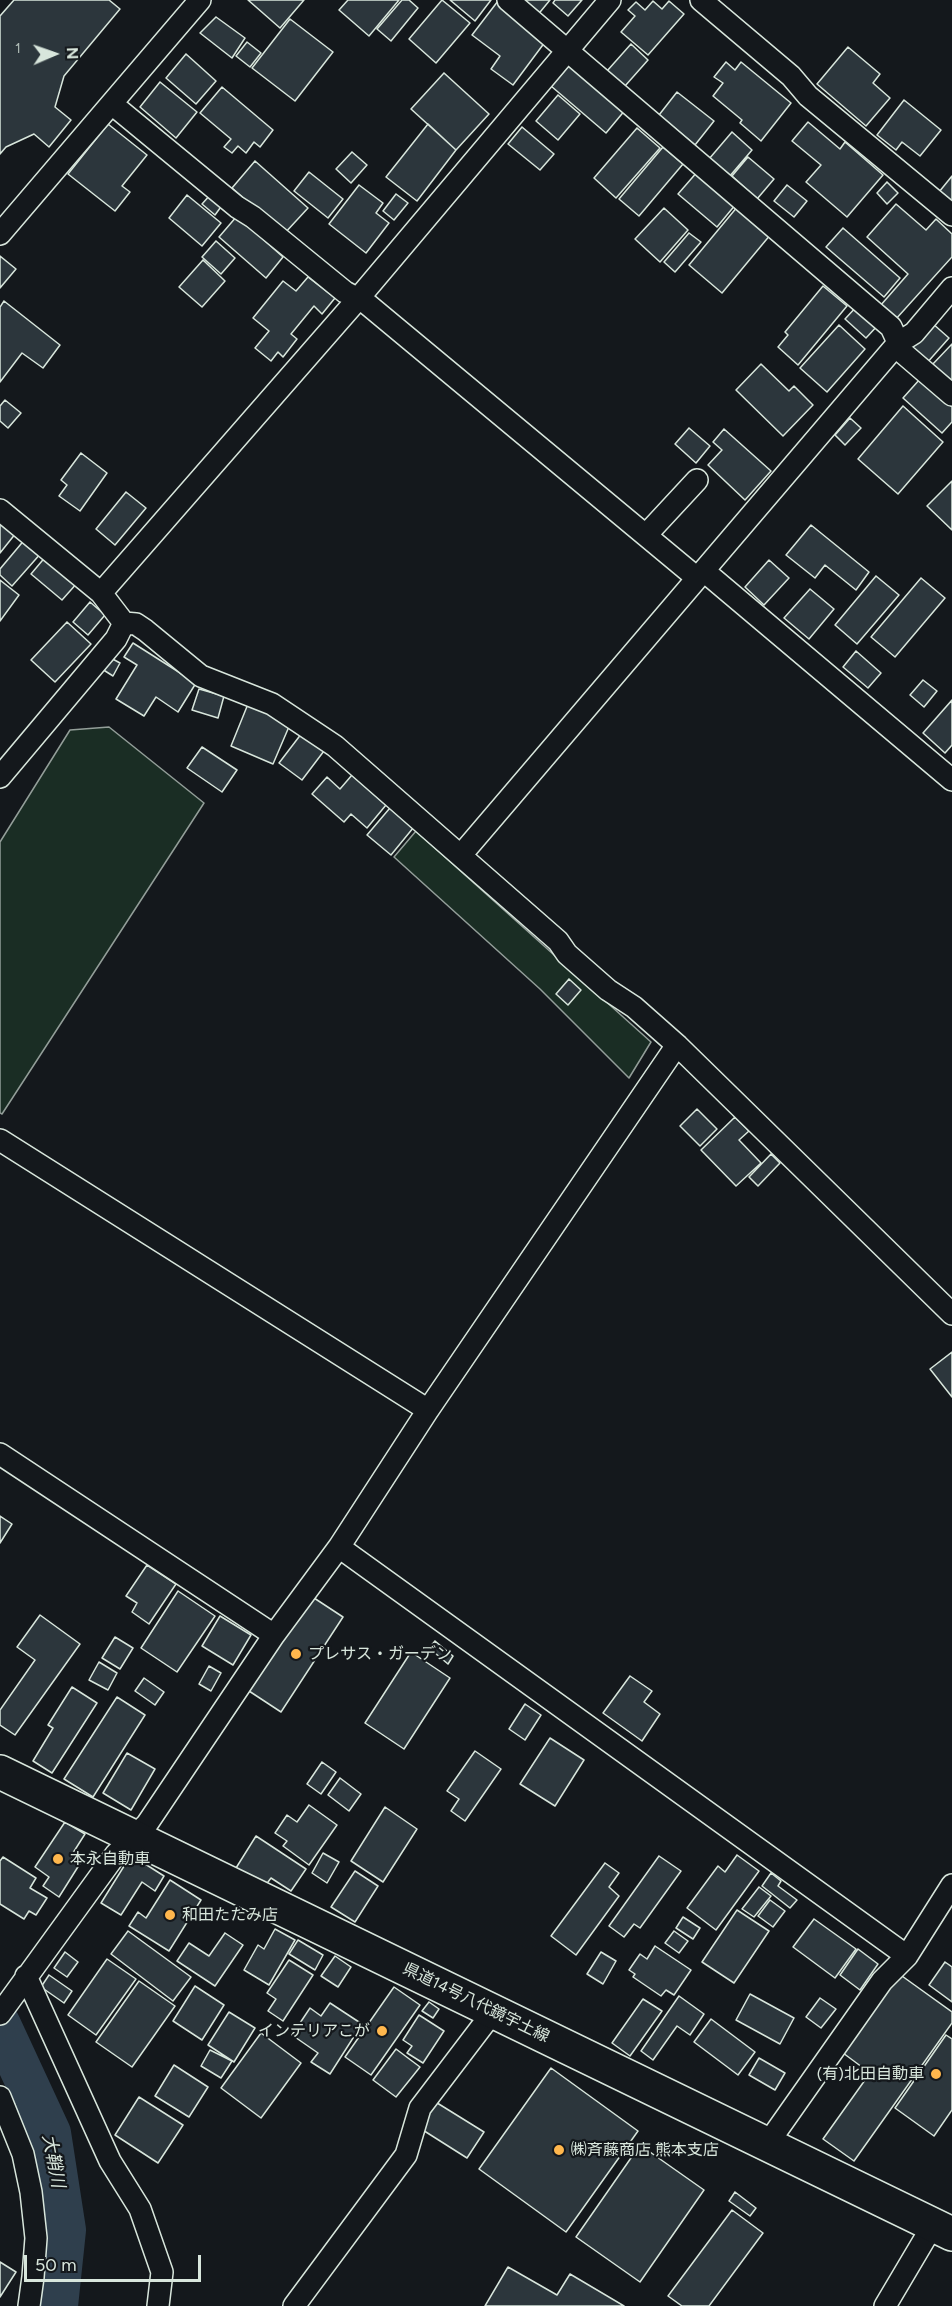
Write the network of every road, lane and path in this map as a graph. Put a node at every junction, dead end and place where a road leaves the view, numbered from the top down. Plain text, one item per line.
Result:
1 (200, 0) edge
2 (508, 0) edge
3 (610, 0) edge
4 (701, 0) edge
5 (567, 50) junction
6 (112, 104) junction
7 (952, 215) edge
8 (0, 234) edge
9 (952, 288) edge
10 (357, 300) junction
11 (898, 343) junction
12 (952, 395) edge
13 (697, 480) dead end
14 (0, 510) edge
15 (646, 535) junction
16 (700, 574) junction
17 (101, 593) junction
18 (124, 623) junction
19 (0, 777) edge
20 (952, 780) edge
21 (461, 855) junction
22 (677, 1045) junction
23 (0, 1140) edge
24 (952, 1314) edge
25 (428, 1410) junction
26 (0, 1454) edge
27 (339, 1546) junction
28 (274, 1635) junction
29 (0, 1772) edge
30 (133, 1836) junction
31 (952, 1885) edge
32 (907, 1956) junction
33 (22, 1982) junction
34 (493, 2012) junction
35 (0, 2014) edge
36 (0, 2097) edge
37 (768, 2143) junction
38 (943, 2229) edge
39 (29, 2306) edge
40 (158, 2306) edge
41 (294, 2306) edge
42 (885, 2306) edge

1 - 6 street
2 - 5 street
3 - 5 street
4 - 7 street
5 - 10 street
5 - 11 street
6 - 8 street
6 - 10 street
9 - 11 street
10 - 15 street
10 - 17 street
11 - 12 street
11 - 16 street
13 - 15 street
14 - 17 street
15 - 16 street
16 - 20 street
16 - 21 street
17 - 18 street
18 - 19 street
18 - 21 street
21 - 22 street
22 - 24 street
22 - 25 street
23 - 25 street
25 - 27 street
26 - 28 street
27 - 28 street
27 - 32 street
28 - 30 street
29 - 30 main road, 県道14号八代鏡宇土線
30 - 33 street
30 - 34 main road, 県道14号八代鏡宇土線
31 - 32 street
32 - 37 street
33 - 35 street
33 - 40 street
34 - 37 main road, 県道14号八代鏡宇土線
34 - 41 street
36 - 39 street
37 - 38 main road, 県道14号八代鏡宇土線
38 - 42 street

